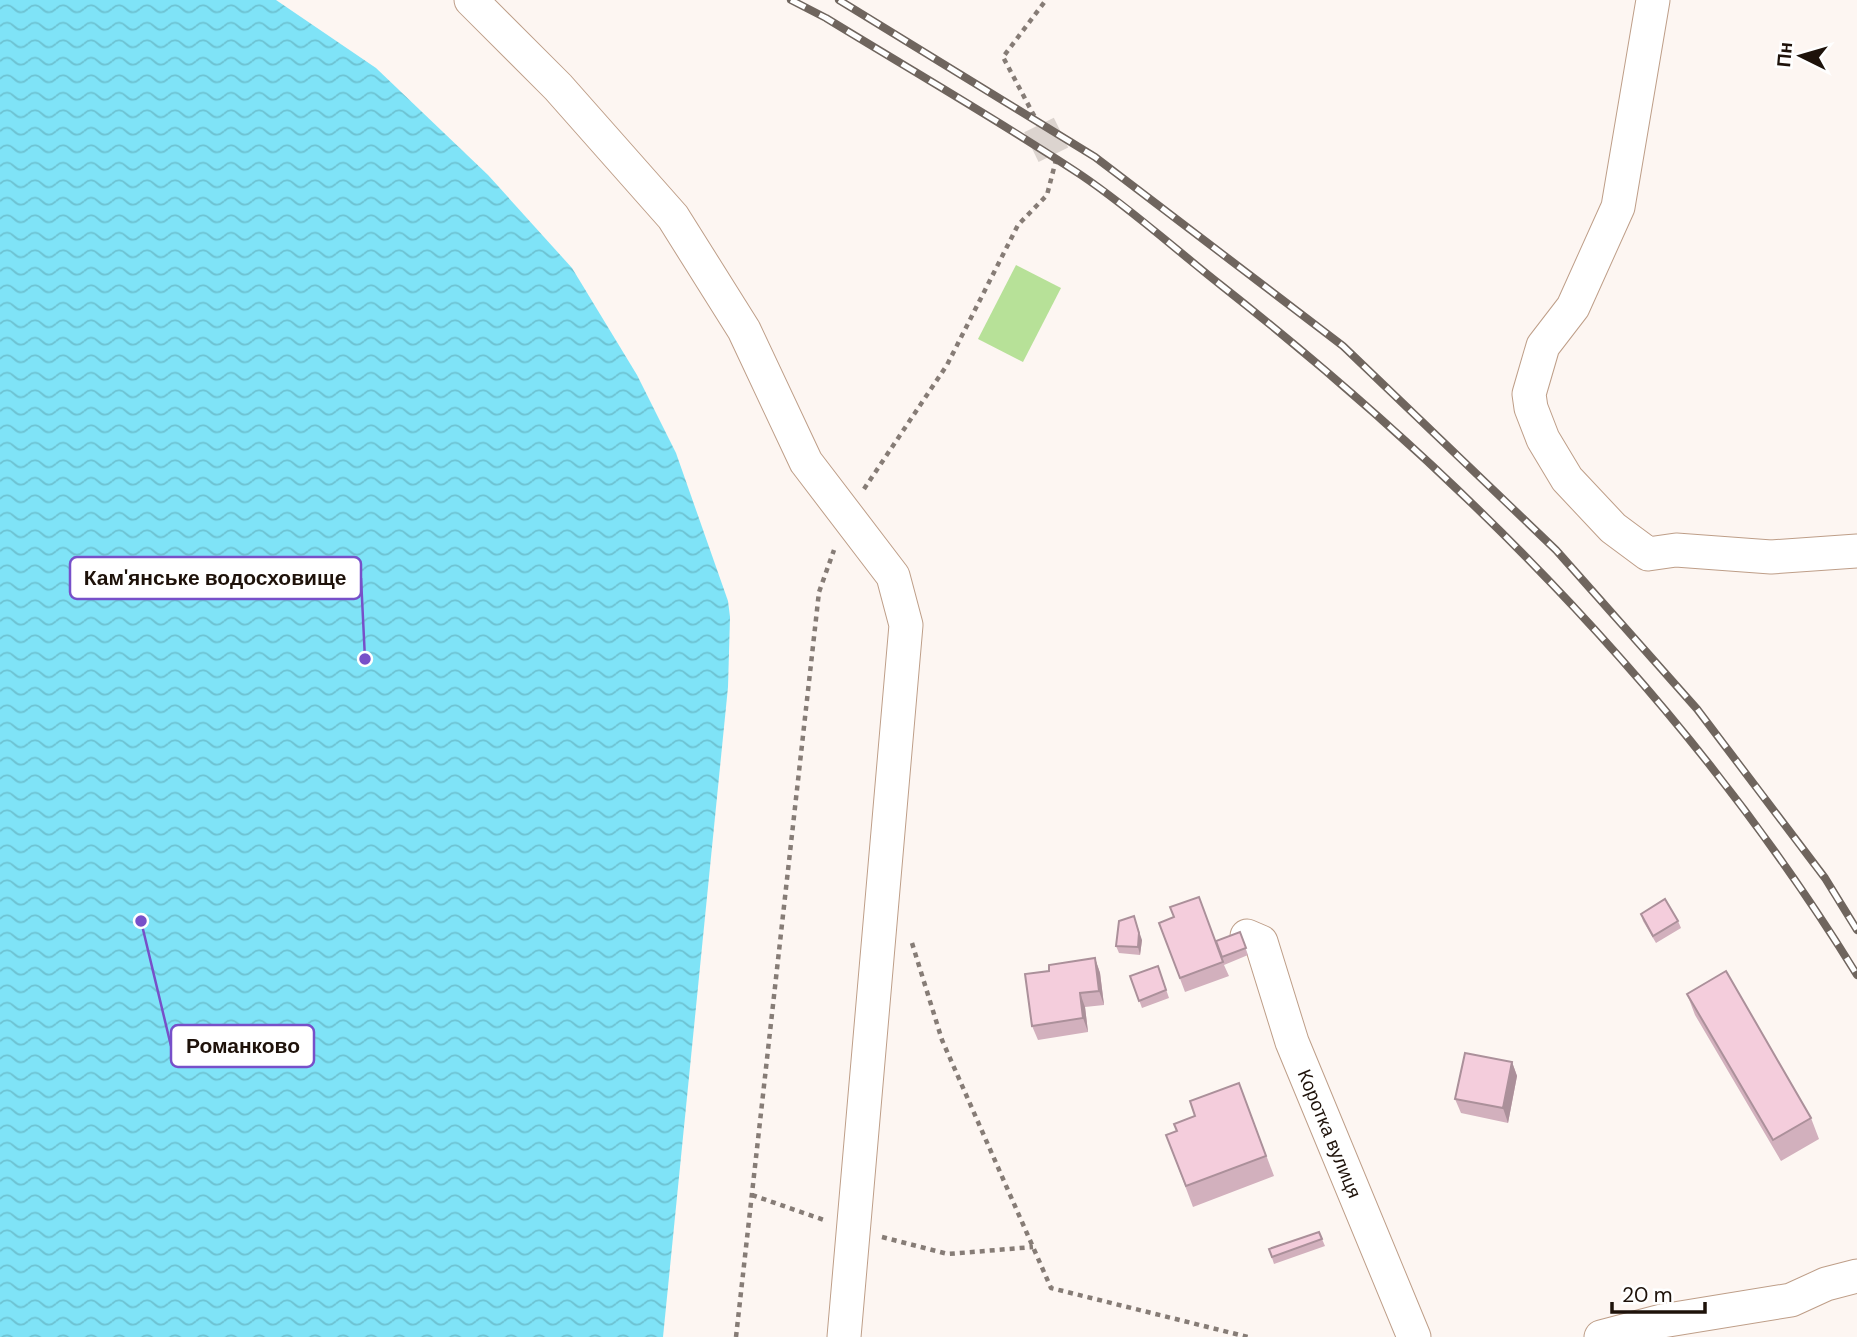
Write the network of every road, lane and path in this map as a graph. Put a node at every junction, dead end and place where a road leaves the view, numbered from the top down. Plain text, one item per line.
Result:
1 (471, 0) edge
2 (1046, 0) edge
3 (1653, 0) edge
4 (1039, 125) tunnel mouth
5 (1056, 160) tunnel mouth
6 (848, 514) junction
7 (1857, 551) edge
8 (910, 936) dead end
9 (1247, 936) dead end
10 (752, 1195) junction
11 (853, 1230) junction
12 (1033, 1247) junction
13 (1857, 1276) edge
14 (736, 1337) edge
15 (844, 1337) edge
16 (1248, 1337) edge
17 (1414, 1337) edge
18 (1601, 1337) edge

1 - 6 street
2 - 4 path
3 - 7 street
5 - 6 path
6 - 10 path
6 - 11 street
8 - 12 path
9 - 17 street, Коротка вулиця
10 - 11 path
10 - 14 path
11 - 12 path
11 - 15 street
12 - 16 path
13 - 18 street

